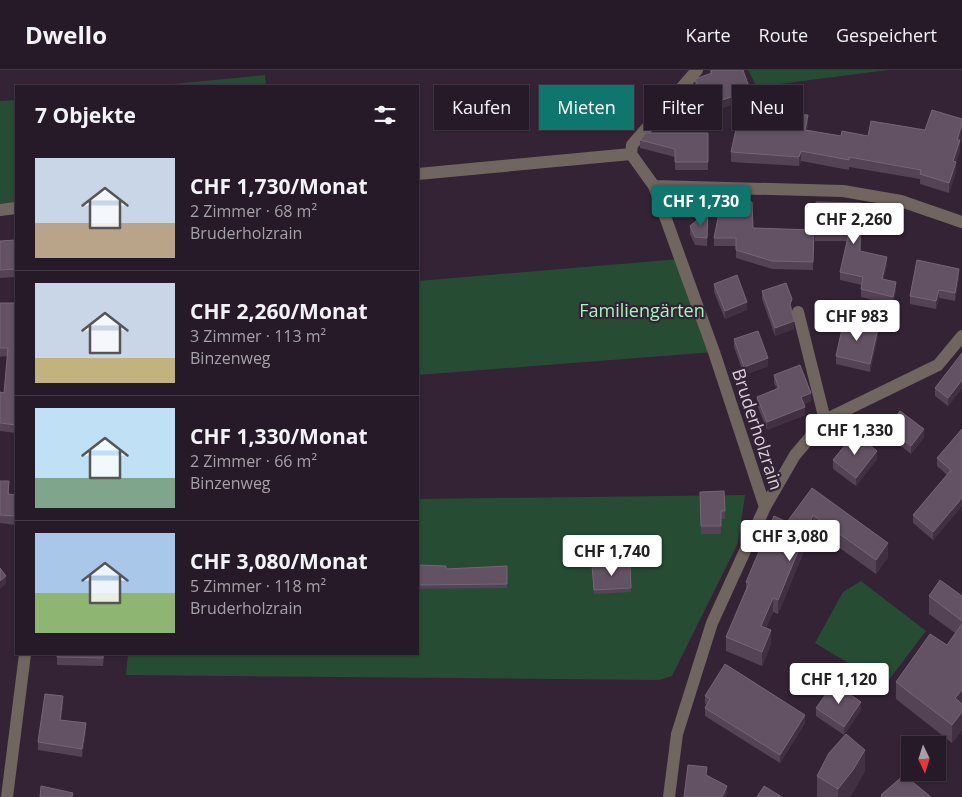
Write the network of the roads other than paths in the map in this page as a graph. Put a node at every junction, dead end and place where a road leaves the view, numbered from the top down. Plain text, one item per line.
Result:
1 (697, 70) edge
2 (684, 85) edge
3 (644, 130) edge
4 (631, 154) junction
5 (419, 174) edge
6 (654, 186) junction
7 (15, 208) edge
8 (0, 210) edge
9 (962, 222) edge
10 (798, 312) dead end
11 (962, 336) edge
12 (825, 420) junction
13 (765, 507) junction
14 (26, 655) edge
15 (8, 797) edge
16 (670, 797) edge

1 - 2 street
3 - 4 street
4 - 5 street
4 - 6 street, Bruderholzrain
6 - 9 street
6 - 13 street, Bruderholzrain
7 - 8 street
10 - 12 street
11 - 12 street
12 - 13 street
13 - 16 street, Bruderholzrain
14 - 15 street

